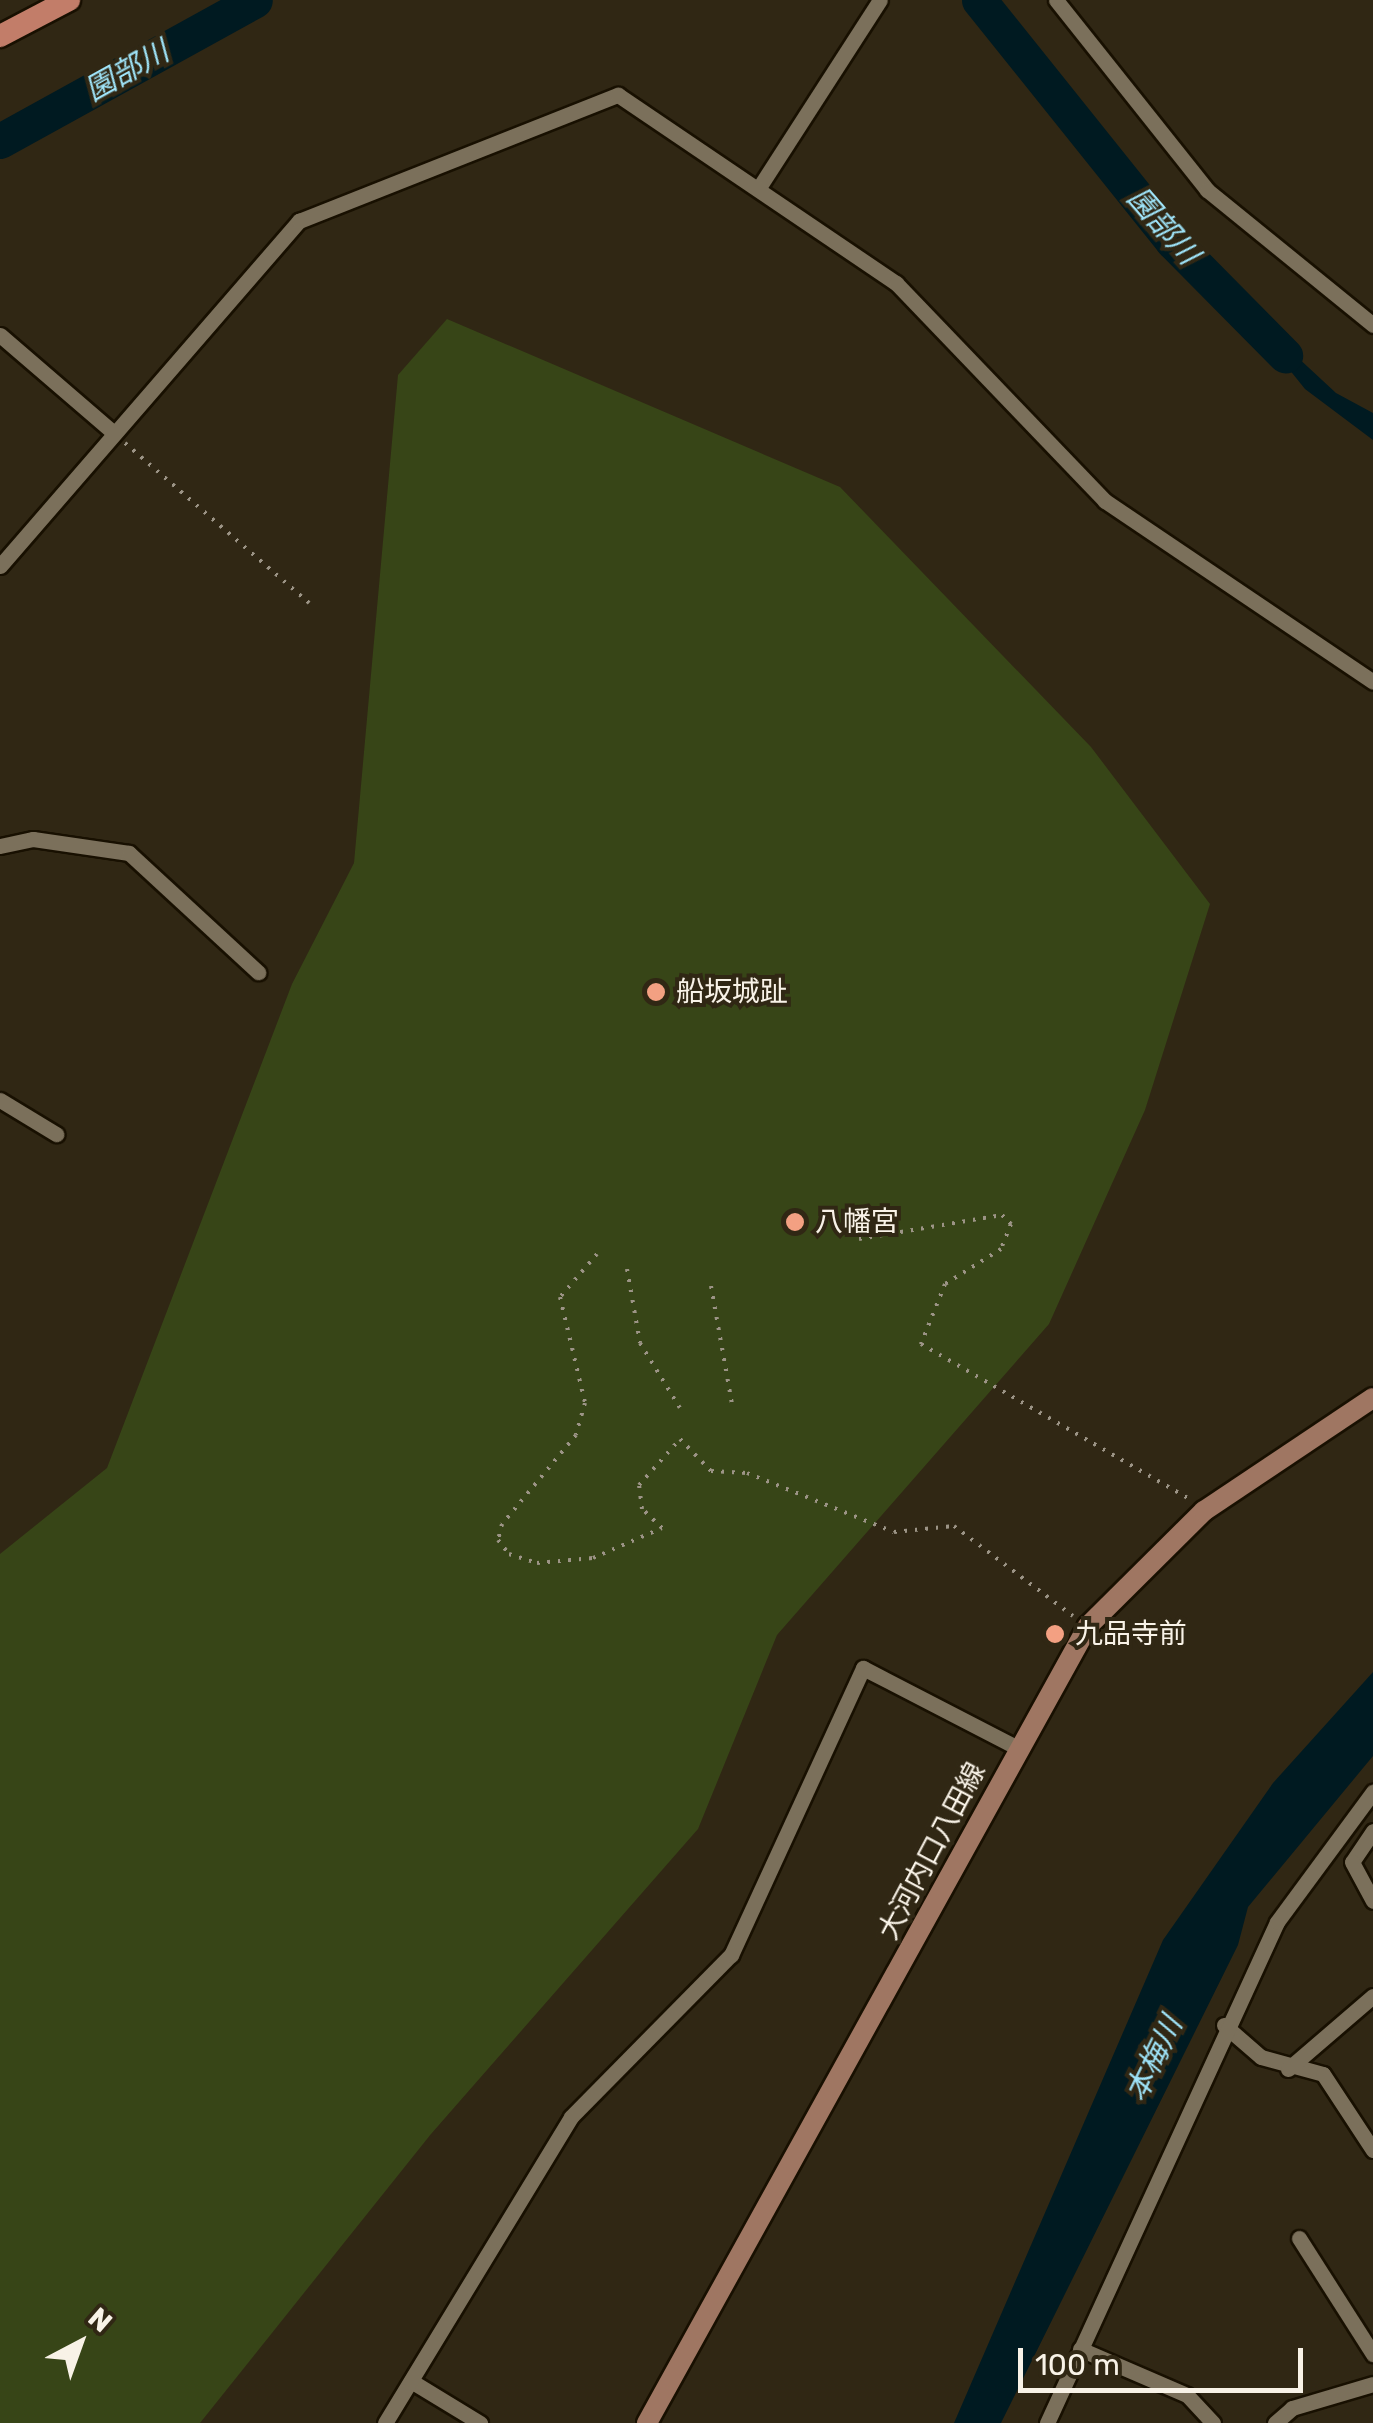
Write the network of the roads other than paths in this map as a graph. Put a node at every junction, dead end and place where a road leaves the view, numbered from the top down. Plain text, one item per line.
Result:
1 (69, 0) edge
2 (1056, 0) edge
3 (876, 6) edge
4 (0, 36) edge
5 (760, 186) junction
6 (1373, 325) edge
7 (0, 336) edge
8 (114, 433) junction
9 (0, 566) edge
10 (1373, 682) edge
11 (0, 846) edge
12 (258, 972) dead end
13 (0, 1100) edge
14 (56, 1134) dead end
15 (1373, 1398) edge
16 (1018, 1748) junction
17 (1373, 1792) edge
18 (1373, 1831) edge
19 (1373, 1901) edge
20 (1373, 1996) edge
21 (1224, 2025) junction
22 (1288, 2069) junction
23 (1373, 2150) edge
24 (1299, 2238) dead end
25 (1080, 2349) junction
26 (1373, 2354) edge
27 (411, 2380) junction
28 (1373, 2384) edge
29 (385, 2423) edge
30 (480, 2423) edge
31 (647, 2423) edge
32 (1047, 2423) edge
33 (1213, 2423) edge
34 (1276, 2423) edge

1 - 4 main road
2 - 6 street
3 - 5 street
5 - 8 street
5 - 10 street
7 - 8 street
8 - 9 street
11 - 12 street
13 - 14 street
15 - 16 main road, 大河内口八田線
16 - 27 street
16 - 31 main road, 大河内口八田線
17 - 21 street
18 - 19 street
20 - 22 street
21 - 22 street
21 - 25 street
22 - 23 street
24 - 26 street
25 - 32 street
25 - 33 street
27 - 29 street
27 - 30 street
28 - 34 street

